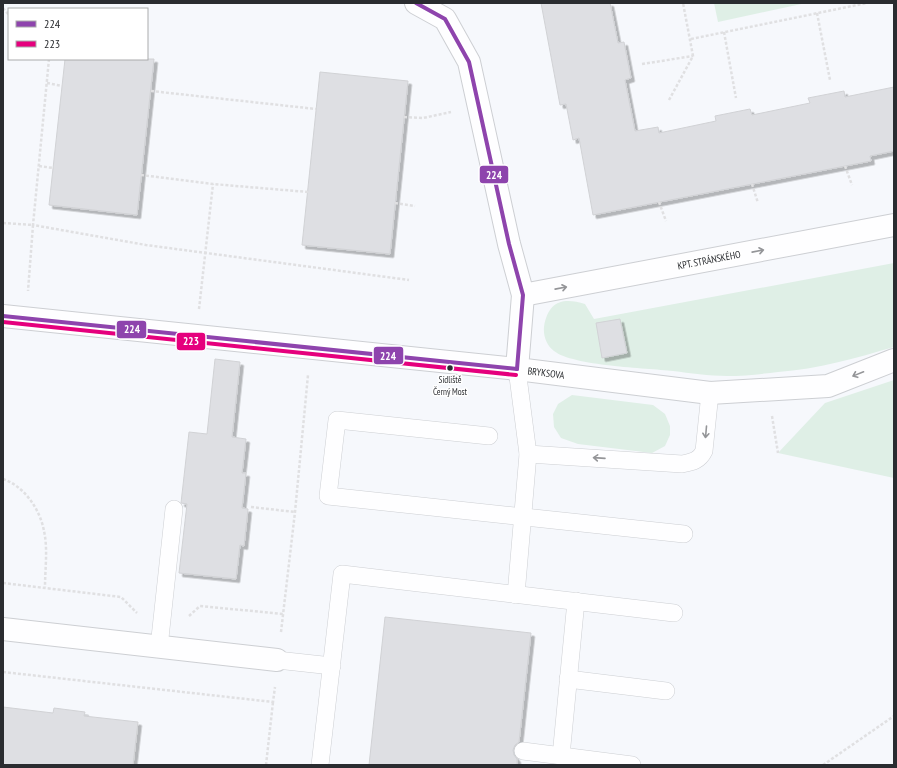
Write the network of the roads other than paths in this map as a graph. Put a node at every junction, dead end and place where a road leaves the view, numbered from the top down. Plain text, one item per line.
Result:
1 (416, 3) edge
2 (894, 225) edge
3 (523, 295) junction
4 (3, 316) edge
5 (894, 360) edge
6 (517, 369) junction
7 (710, 393) junction
8 (489, 436) dead end
9 (528, 454) junction
10 (174, 509) dead end
11 (523, 517) junction
12 (684, 534) dead end
13 (516, 595) junction
14 (576, 602) junction
15 (674, 613) dead end
16 (3, 629) edge
17 (159, 647) junction
18 (277, 660) joint
19 (332, 666) junction
20 (568, 679) junction
21 (666, 691) dead end
22 (523, 751) dead end
23 (561, 756) junction
24 (320, 765) edge
25 (632, 765) edge

1 - 3 street
3 -> 2 street, KPT. STRÁNSKÉHO
3 - 6 street
4 - 6 street, BRYKSOVA
5 -> 7 street, BRYKSOVA
6 - 7 street, BRYKSOVA
6 - 9 lane
7 -> 9 lane
8 - 11 lane
9 - 11 lane
10 - 17 lane
11 - 12 lane
11 - 13 lane
13 - 14 lane
13 - 19 lane
14 - 15 lane
14 - 20 lane
16 - 17 street
17 - 18 street
18 - 19 lane
19 - 24 lane
20 - 21 lane
20 - 23 lane
22 - 23 lane
23 - 25 lane

